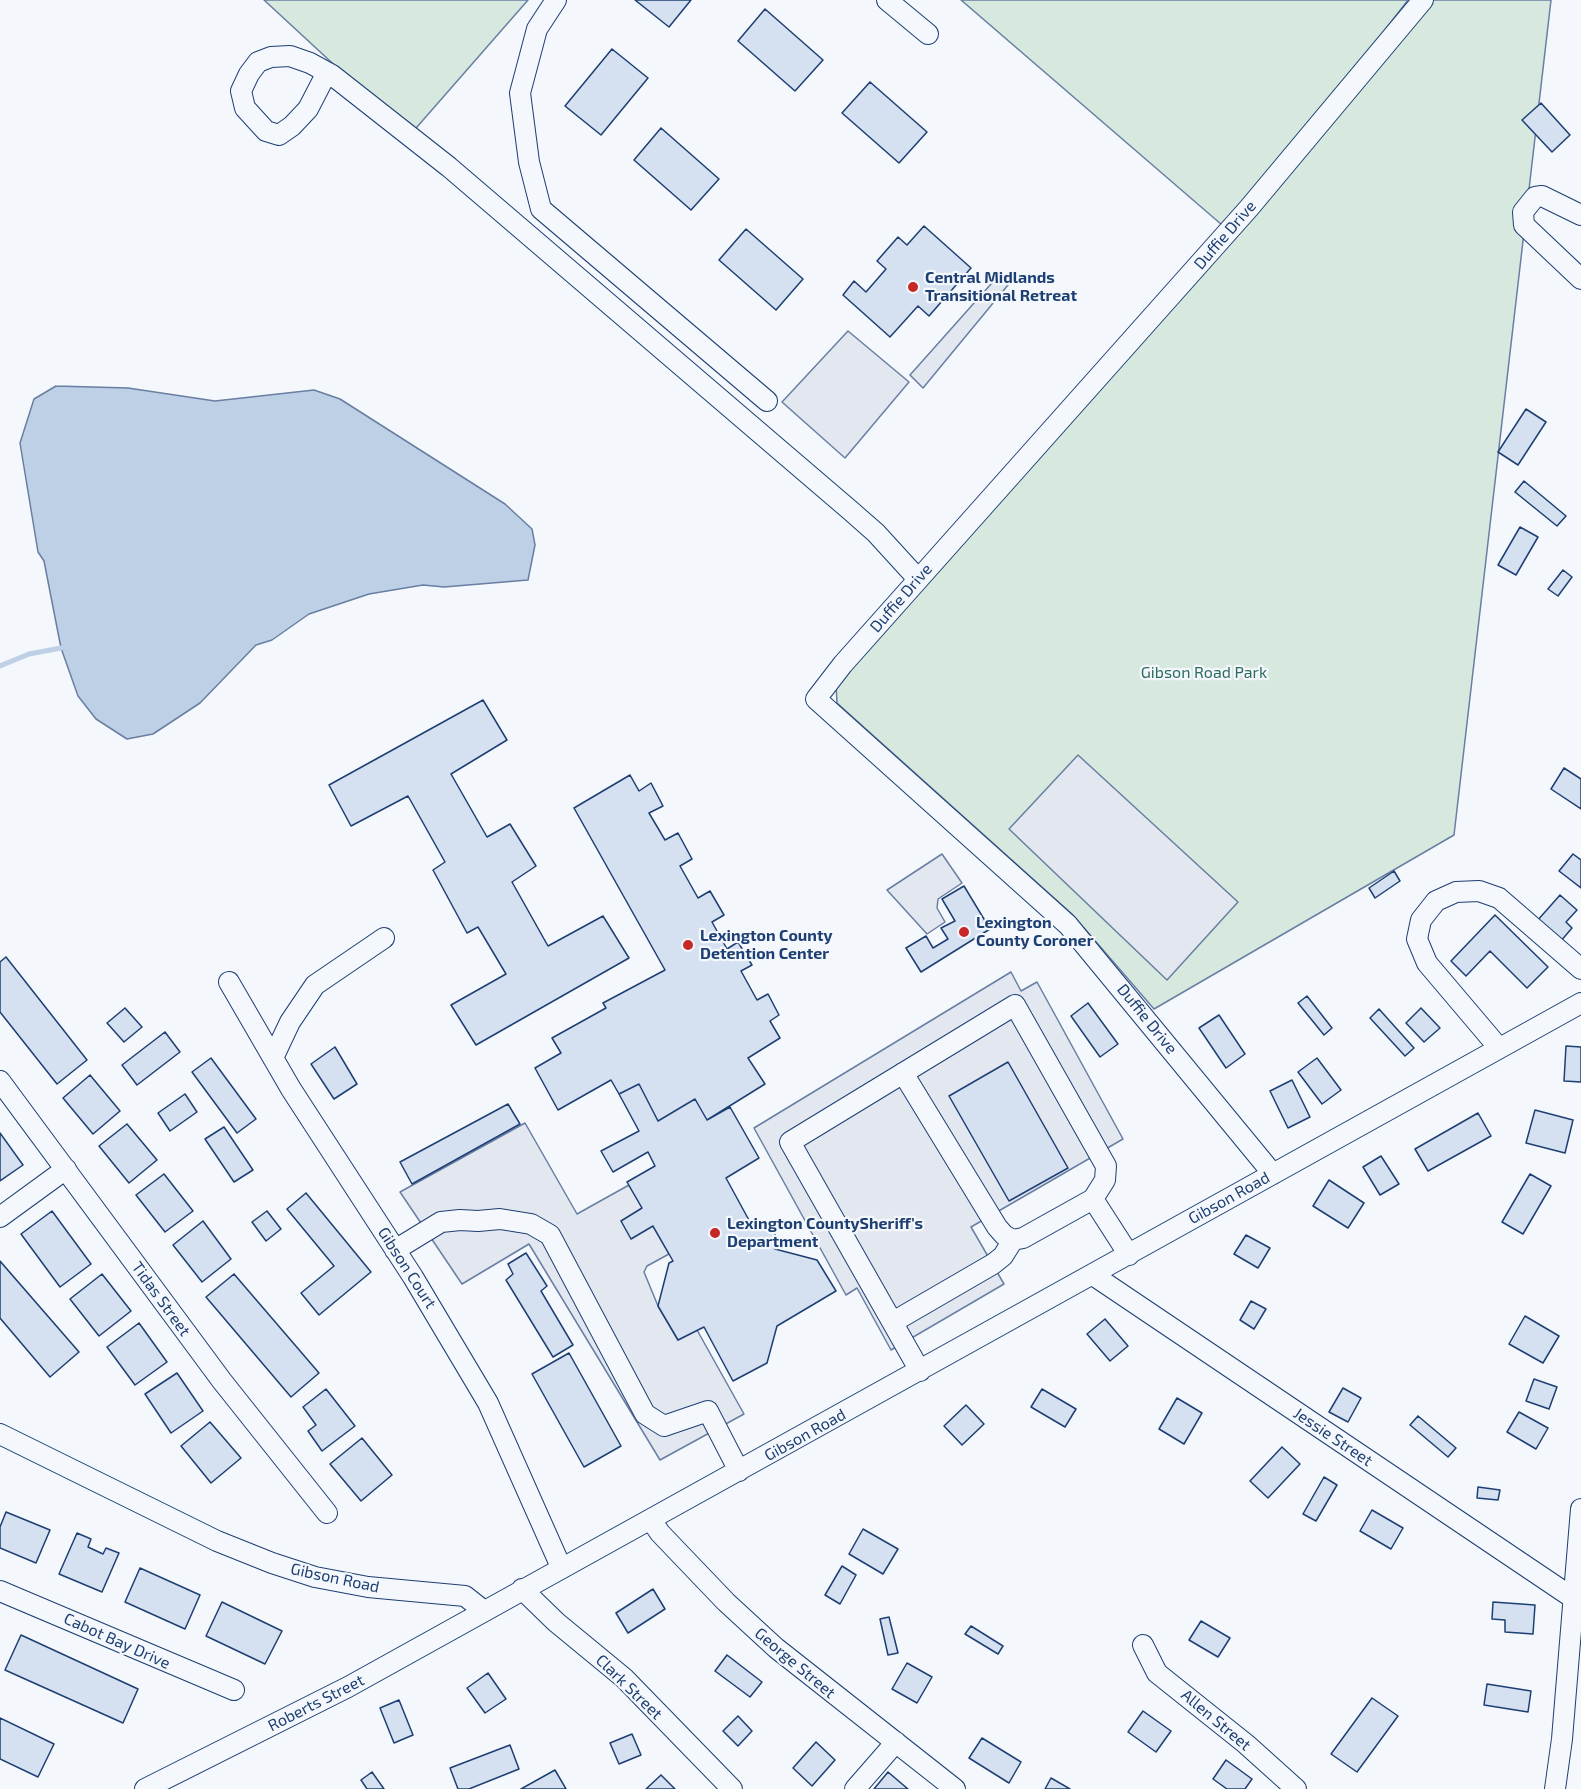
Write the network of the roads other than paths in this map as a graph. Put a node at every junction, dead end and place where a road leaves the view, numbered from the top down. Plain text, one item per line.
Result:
1 (556, 0) edge
2 (887, 0) edge
3 (1423, 0) edge
4 (928, 34) dead end
5 (332, 75) junction
6 (1581, 215) edge
7 (1581, 279) edge
8 (767, 401) dead end
9 (918, 579) junction
10 (384, 938) dead end
11 (1581, 969) edge
12 (229, 982) dead end
13 (1581, 1003) edge
14 (1499, 1048) junction
15 (273, 1058) junction
16 (903, 1073) junction
17 (0, 1081) edge
18 (66, 1169) junction
19 (1273, 1174) junction
20 (1093, 1199) junction
21 (0, 1217) edge
22 (1013, 1239) junction
23 (395, 1250) junction
24 (1129, 1255) junction
25 (1093, 1275) junction
26 (893, 1323) junction
27 (920, 1371) junction
28 (0, 1434) edge
29 (739, 1471) junction
30 (1581, 1509) edge
31 (327, 1514) dead end
32 (651, 1520) junction
33 (561, 1567) junction
34 (522, 1589) junction
35 (0, 1591) edge
36 (1573, 1598) junction
37 (484, 1611) junction
38 (1143, 1645) dead end
39 (234, 1690) dead end
40 (896, 1742) junction
41 (1572, 1742) edge
42 (146, 1789) edge
43 (732, 1789) edge
44 (855, 1789) edge
45 (955, 1789) edge
46 (1296, 1789) edge
47 (1555, 1789) edge

1 - 8 street
2 - 4 street
3 - 9 street, Duffie Drive
5 - 5 street
5 - 9 street
6 - 7 street
9 - 19 street, Duffie Drive
10 - 15 street
11 - 14 street
12 - 15 street, Gibson Court
13 - 14 street, Gibson Road
14 - 19 street, Gibson Road
15 - 23 street, Gibson Court
16 - 20 street
16 - 22 street
16 - 26 street
17 - 18 street, Tidas Street
18 - 21 street
18 - 31 street, Tidas Street
19 - 24 street, Gibson Road
20 - 22 street
20 - 24 street
22 - 26 street
23 - 29 street
23 - 33 street, Gibson Court
24 - 25 street, Gibson Road
25 - 27 street, Gibson Road
25 - 36 street, Jessie Street
26 - 27 street
27 - 29 street, Gibson Road
28 - 37 street, Gibson Road
29 - 32 street, Gibson Road
30 - 36 street
32 - 33 street, Gibson Road
32 - 40 street, George Street
33 - 34 street, Gibson Road
34 - 37 street, Gibson Road
34 - 43 street, Clark Street
35 - 39 street, Cabot Bay Drive
36 - 41 street
37 - 42 street, Roberts Street
38 - 46 street, Allen Street
40 - 44 street
40 - 45 street, George Street
41 - 47 street

